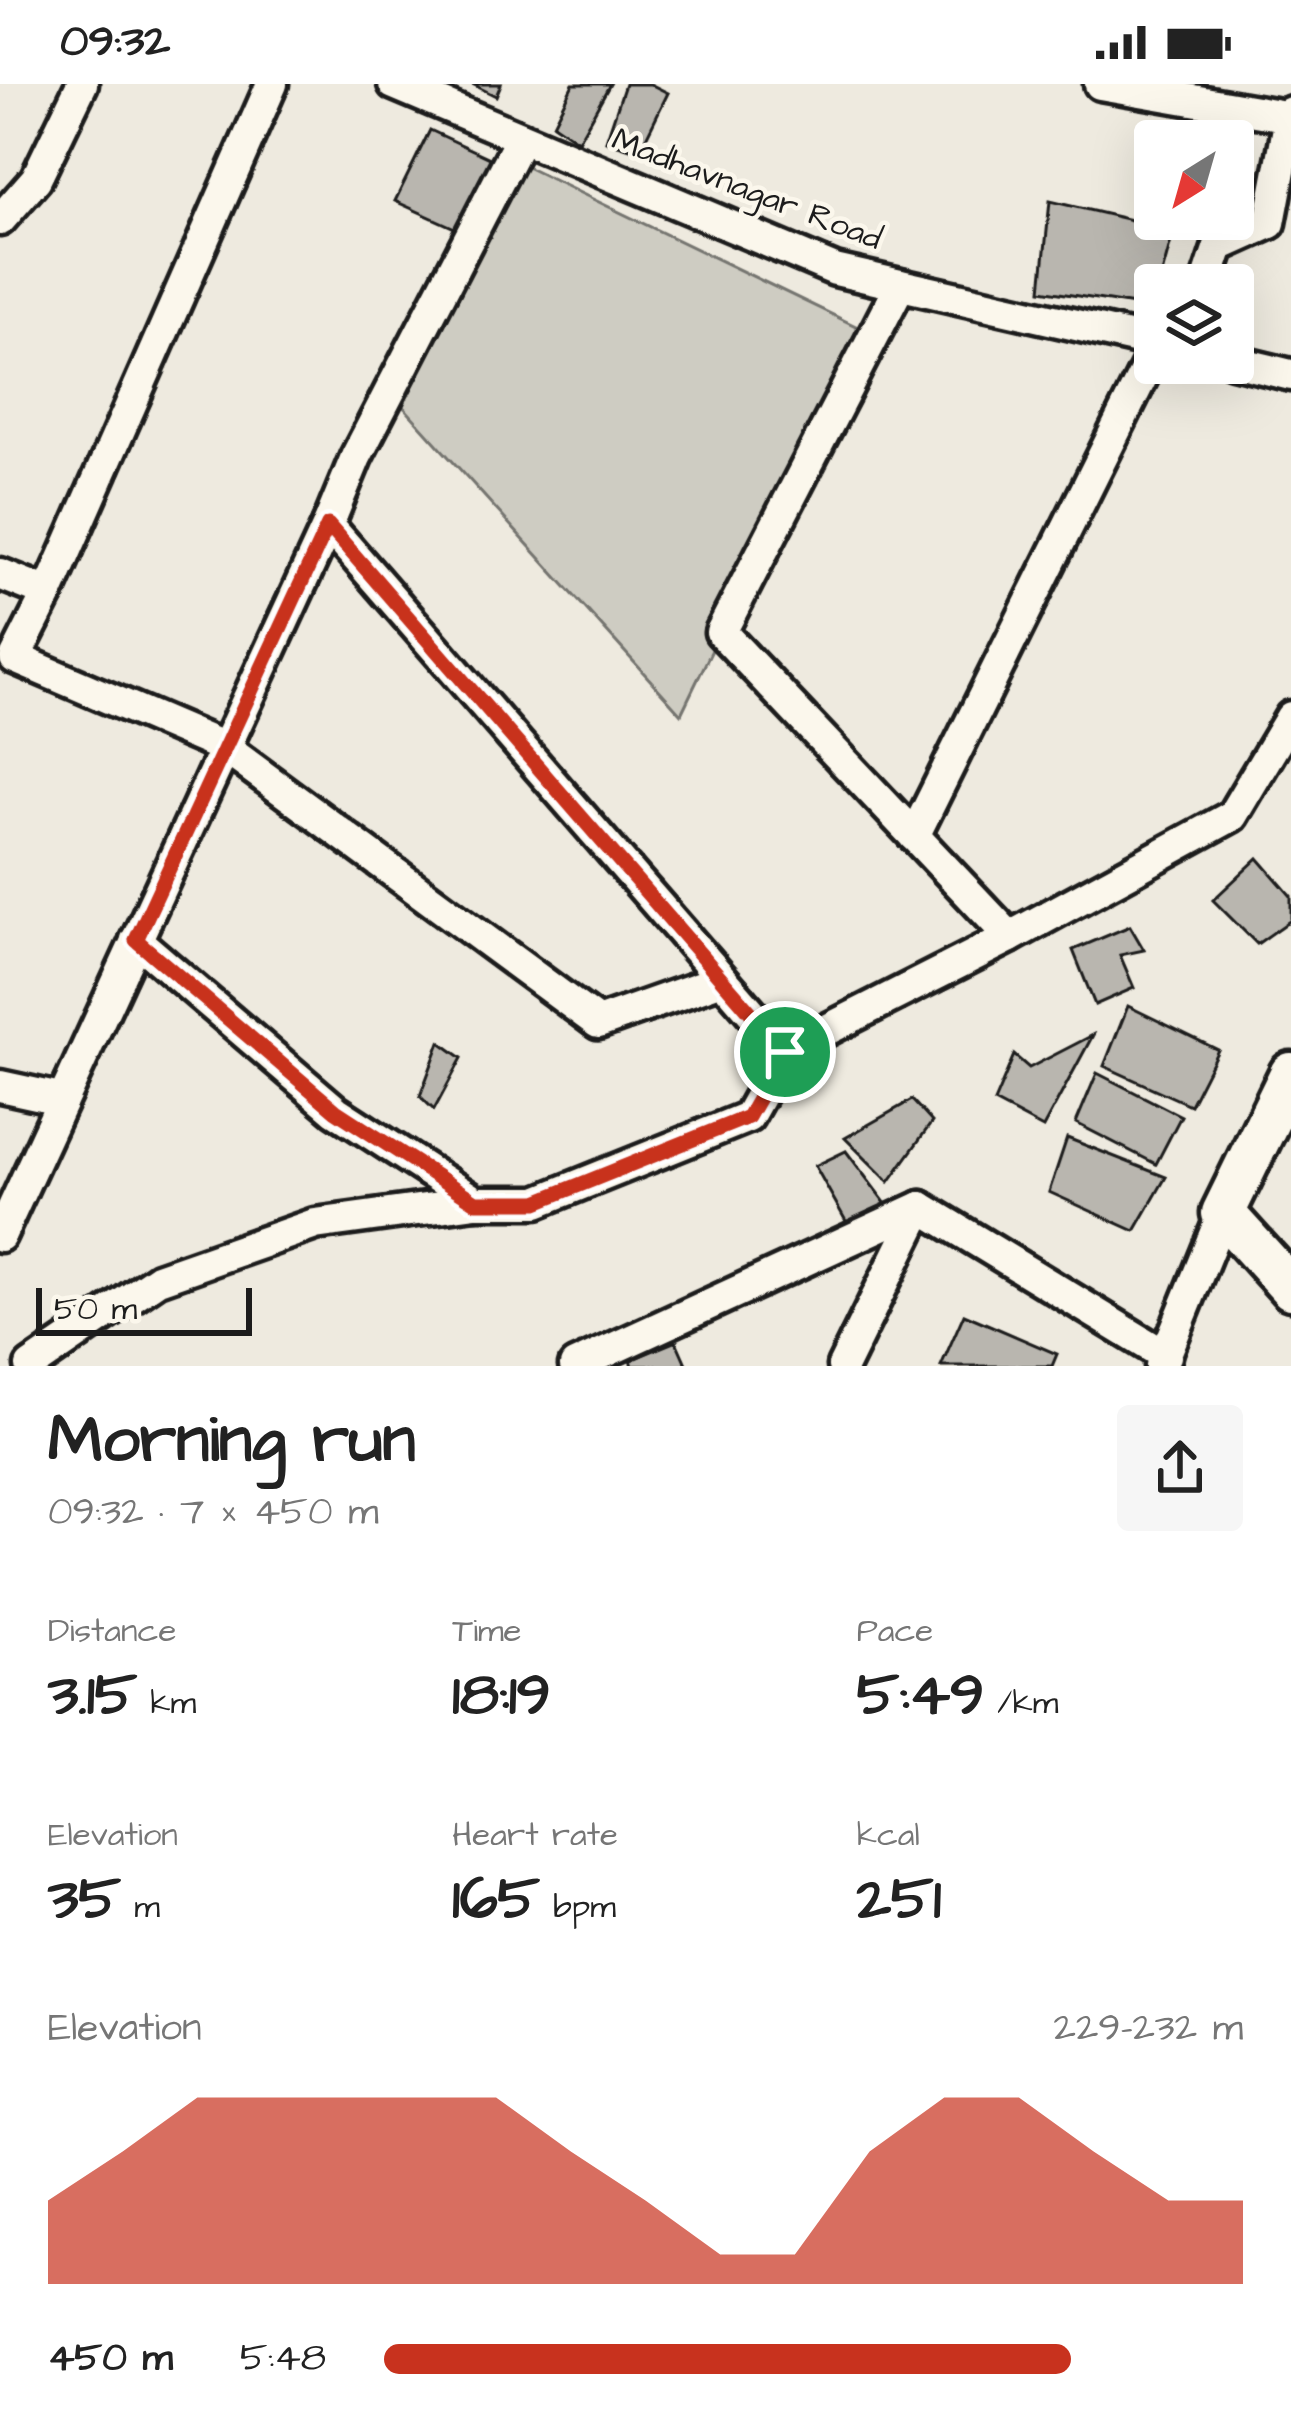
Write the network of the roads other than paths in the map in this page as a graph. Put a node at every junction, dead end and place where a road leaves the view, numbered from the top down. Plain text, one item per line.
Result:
1 (82, 84) edge
2 (272, 84) edge
3 (394, 84) edge
4 (1100, 84) edge
5 (1290, 115) edge
6 (521, 138) junction
7 (0, 220) edge
8 (1213, 264) edge
9 (900, 284) junction
10 (1134, 343) edge
11 (1254, 366) edge
12 (1291, 375) edge
13 (1137, 384) edge
14 (328, 525) junction
15 (0, 574) edge
16 (48, 593) junction
17 (1291, 718) edge
18 (225, 748) junction
19 (914, 836) junction
20 (1010, 937) junction
21 (136, 940) junction
22 (722, 979) junction
23 (785, 1052) junction
24 (1291, 1074) edge
25 (0, 1086) edge
26 (61, 1099) junction
27 (476, 1202) junction
28 (921, 1207) junction
29 (1222, 1214) junction
30 (0, 1236) edge
31 (1291, 1288) edge
32 (1164, 1361) edge
33 (31, 1366) edge
34 (575, 1366) edge
35 (843, 1366) edge

1 - 7 street
2 - 16 street
3 - 6 street, Madhavnagar Road
4 - 5 street
5 - 8 street
6 - 9 street, Madhavnagar Road
6 - 14 street
9 - 10 street, Madhavnagar Road
9 - 19 street
11 - 12 street
13 - 19 street
14 - 18 street
14 - 22 street
15 - 16 street
16 - 18 street
17 - 20 street
18 - 21 street
18 - 22 street
19 - 20 street
20 - 23 street
21 - 26 street
21 - 27 street
22 - 23 street
23 - 27 street
24 - 29 main road
25 - 26 street
26 - 30 street
27 - 33 street
28 - 32 street
28 - 34 street
28 - 35 street
29 - 31 main road
29 - 32 street

